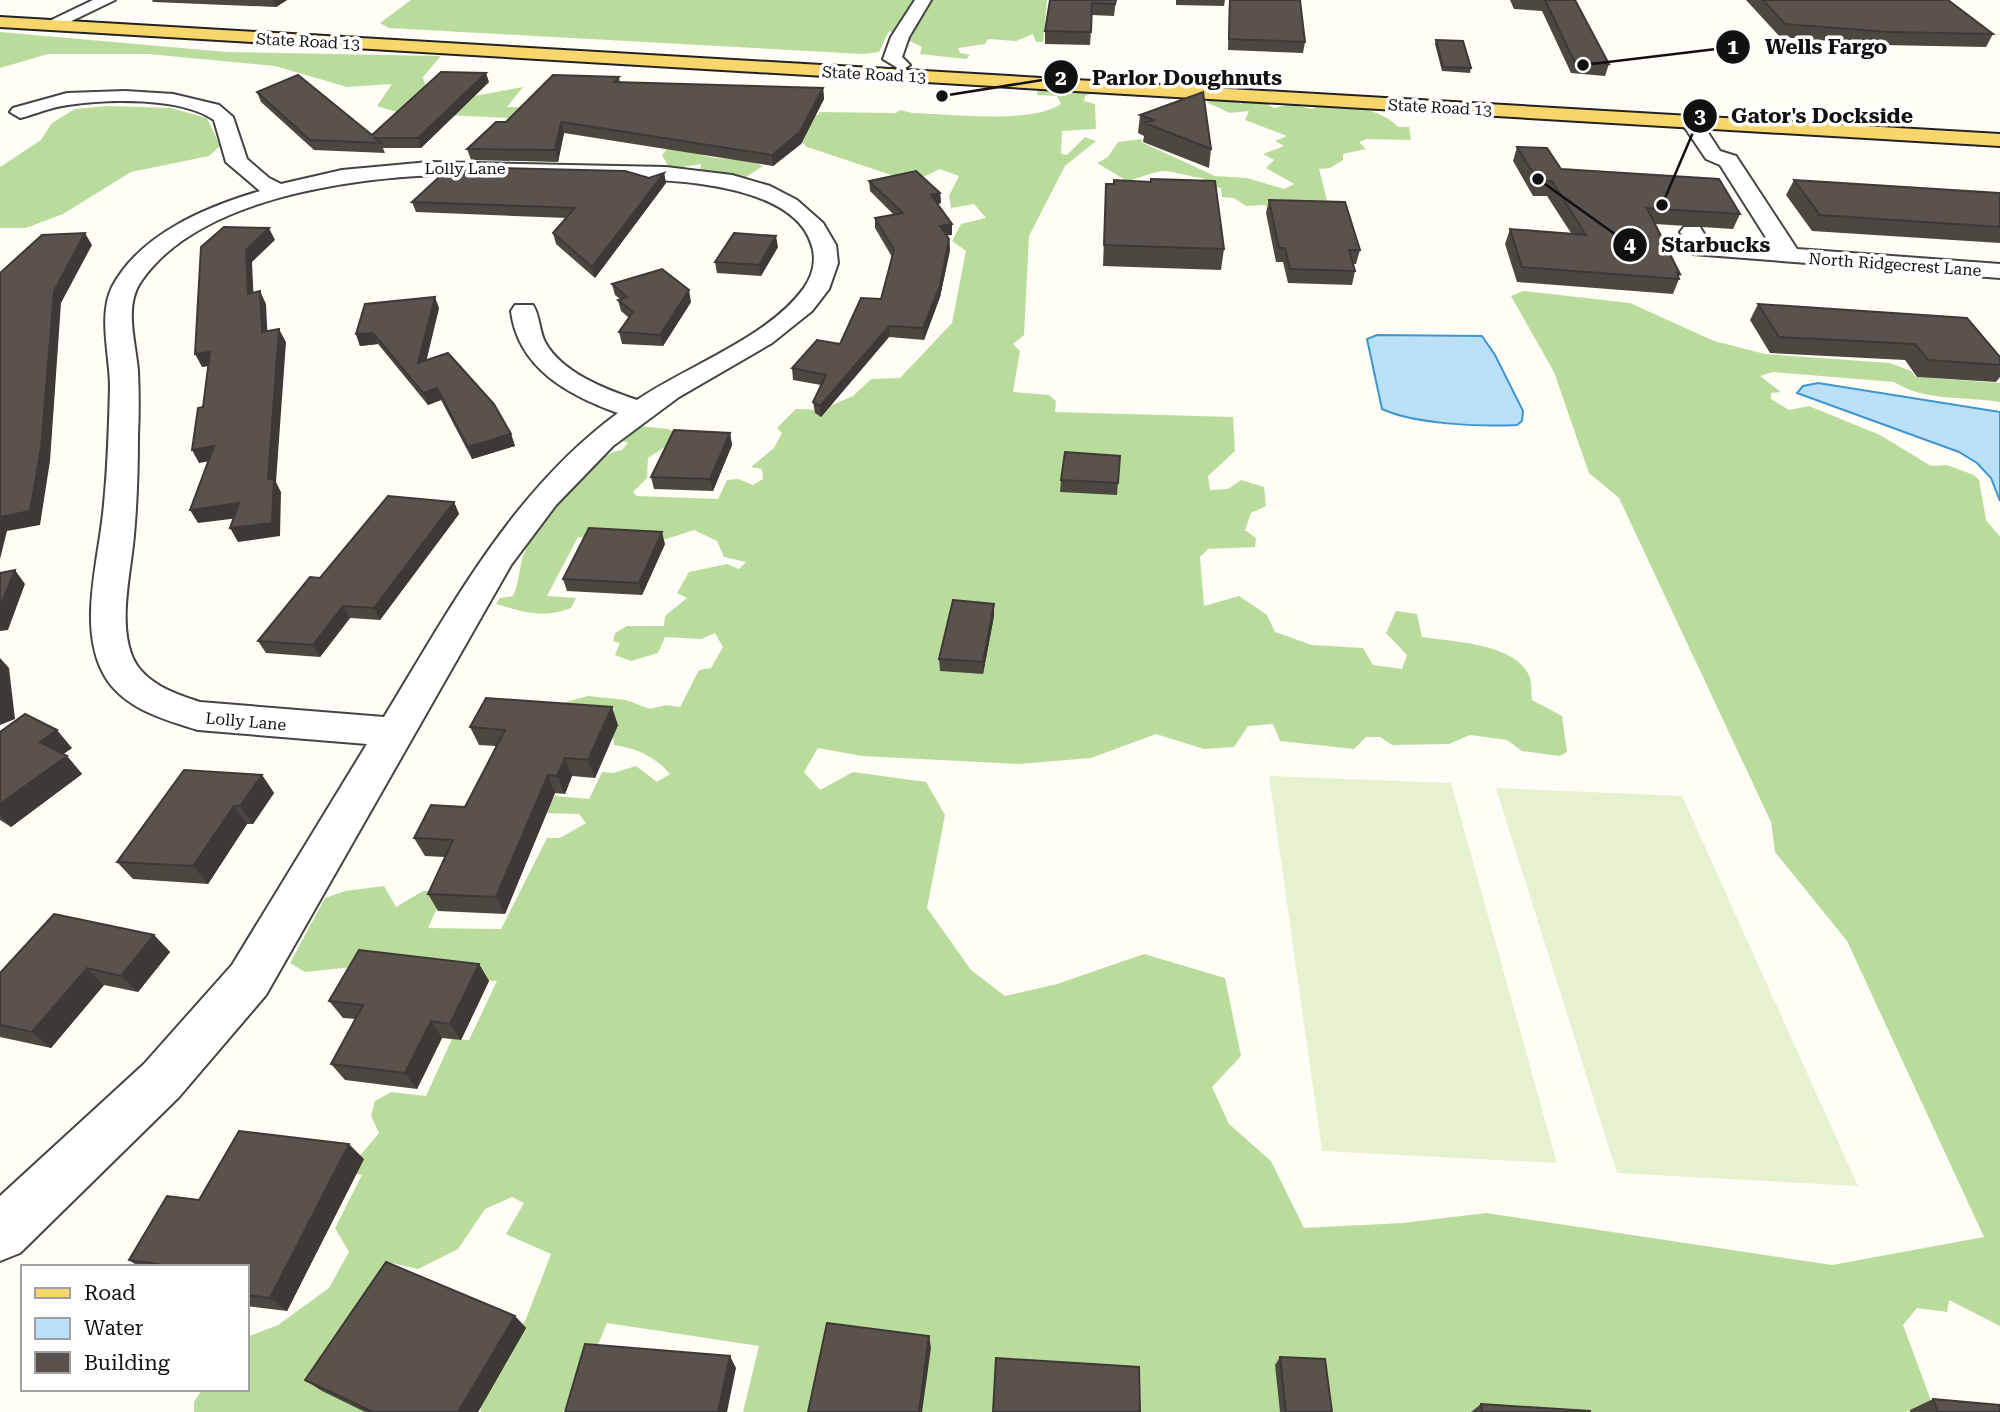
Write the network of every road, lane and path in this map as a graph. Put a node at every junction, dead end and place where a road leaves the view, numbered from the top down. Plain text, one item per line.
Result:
1 (107, 0) edge
2 (921, 4) edge
3 (0, 13) edge
4 (69, 17) junction
5 (0, 22) edge
6 (50, 25) junction
7 (532, 48) junction
8 (899, 70) junction
9 (20, 112) dead end
10 (1707, 118) junction
11 (2000, 128) edge
12 (2000, 140) edge
13 (280, 192) junction
14 (1692, 232) edge
15 (1790, 256) junction
16 (2000, 271) edge
17 (524, 311) dead end
18 (639, 411) junction
19 (395, 732) junction
20 (0, 1233) edge

1 - 4 street
2 - 8 street
3 - 4 main road, State Road 13
4 - 6 street
4 - 7 main road, State Road 13
5 - 6 main road, State Road 13
6 - 7 main road, State Road 13
7 - 8 main road, State Road 13
7 - 8 main road, State Road 13
8 - 10 main road, State Road 13
9 - 13 street
10 - 11 main road, State Road 13
10 - 12 main road, State Road 13
10 - 15 street
13 - 18 street, Lolly Lane
13 - 19 street, Lolly Lane
14 - 15 street, North Ridgecrest Lane
15 - 16 street, North Ridgecrest Lane
17 - 18 street
18 - 19 street, Lolly Lane
19 - 20 street, Lolly Lane

